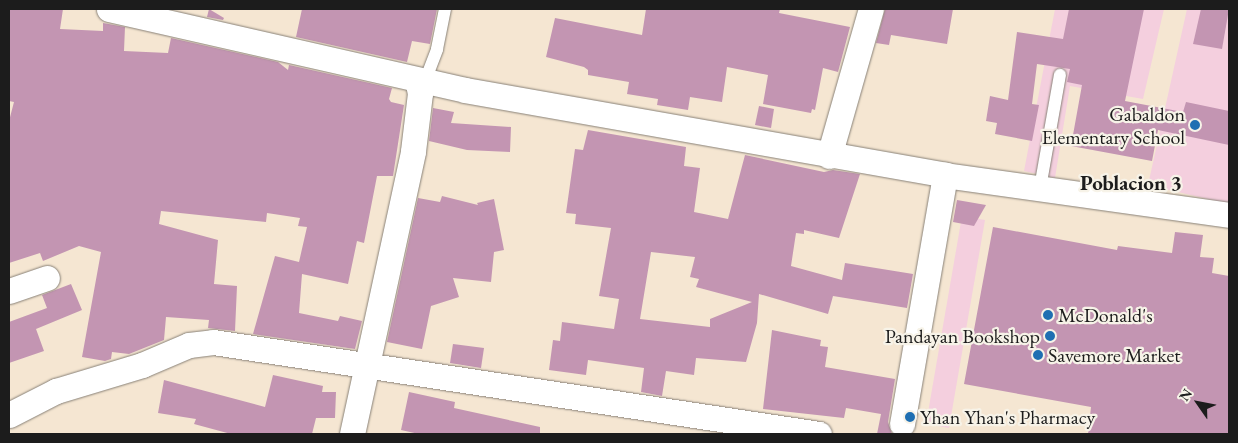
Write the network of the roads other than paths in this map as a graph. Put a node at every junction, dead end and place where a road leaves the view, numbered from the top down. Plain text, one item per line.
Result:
1 (109, 9) edge
2 (445, 9) edge
3 (862, 10) edge
4 (1060, 75) dead end
5 (421, 81) junction
6 (829, 156) junction
7 (945, 175) junction
8 (1040, 188) junction
9 (1229, 215) edge
10 (47, 278) dead end
11 (9, 291) edge
12 (366, 365) junction
13 (9, 415) edge
14 (902, 424) dead end
15 (767, 430) edge
16 (352, 434) edge
17 (819, 434) edge

1 - 5 street
2 - 5 lane
3 - 6 street
4 - 8 lane
5 - 6 street
5 - 12 street
6 - 7 street
7 - 8 street
7 - 14 street
8 - 9 street
10 - 11 street
12 - 13 street
12 - 15 street
12 - 16 street
15 - 17 street

